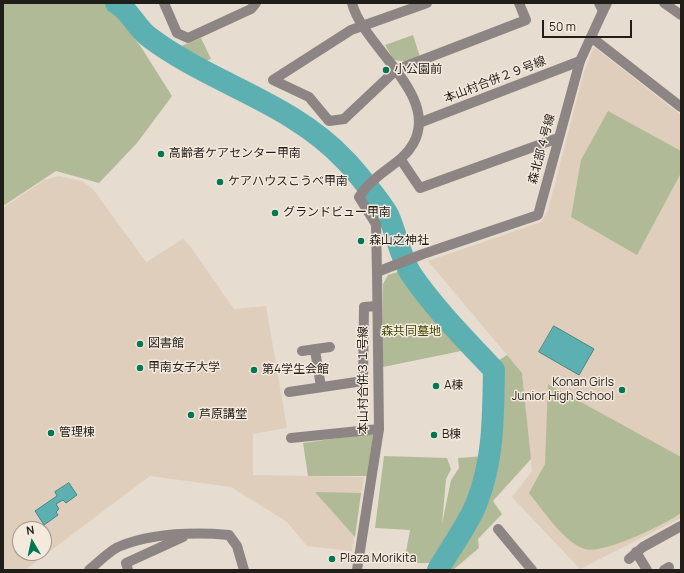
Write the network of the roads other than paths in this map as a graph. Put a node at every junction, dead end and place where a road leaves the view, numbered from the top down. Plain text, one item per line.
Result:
1 (164, 3) edge
2 (256, 3) edge
3 (352, 3) edge
4 (427, 3) edge
5 (519, 3) edge
6 (664, 3) edge
7 (603, 6) edge
8 (681, 15) edge
9 (364, 26) junction
10 (591, 36) junction
11 (580, 61) junction
12 (396, 70) junction
13 (681, 107) edge
14 (420, 123) junction
15 (558, 138) junction
16 (401, 160) junction
17 (382, 270) junction
18 (377, 306) junction
19 (330, 347) dead end
20 (315, 350) junction
21 (302, 351) dead end
22 (321, 387) junction
23 (289, 392) dead end
24 (379, 429) junction
25 (291, 438) dead end
26 (681, 526) edge
27 (498, 528) dead end
28 (192, 533) junction
29 (89, 570) edge
30 (128, 570) edge
31 (244, 570) edge
32 (357, 570) edge
33 (532, 570) edge
34 (647, 570) edge

1 - 2 street
3 - 9 street
4 - 9 street
5 - 12 street
6 - 8 street
7 - 10 street, 森北部４号線
9 - 12 street
9 - 12 street
10 - 11 street, 森北部４号線
10 - 13 street
11 - 14 street, 本山村合併２９号線
11 - 15 street, 森北部４号線
12 - 14 street
14 - 16 street
15 - 16 street
15 - 17 street, 森北部４号線
16 - 17 street, 本山村合併３１号線
17 - 18 street, 本山村合併３１号線
18 - 22 street
18 - 24 street, 本山村合併３１号線
19 - 20 street
20 - 21 street
20 - 22 street
22 - 23 street
24 - 25 street
24 - 32 street, 本山村合併３１号線
26 - 34 street
27 - 33 street
28 - 29 street
28 - 30 street
28 - 31 street

